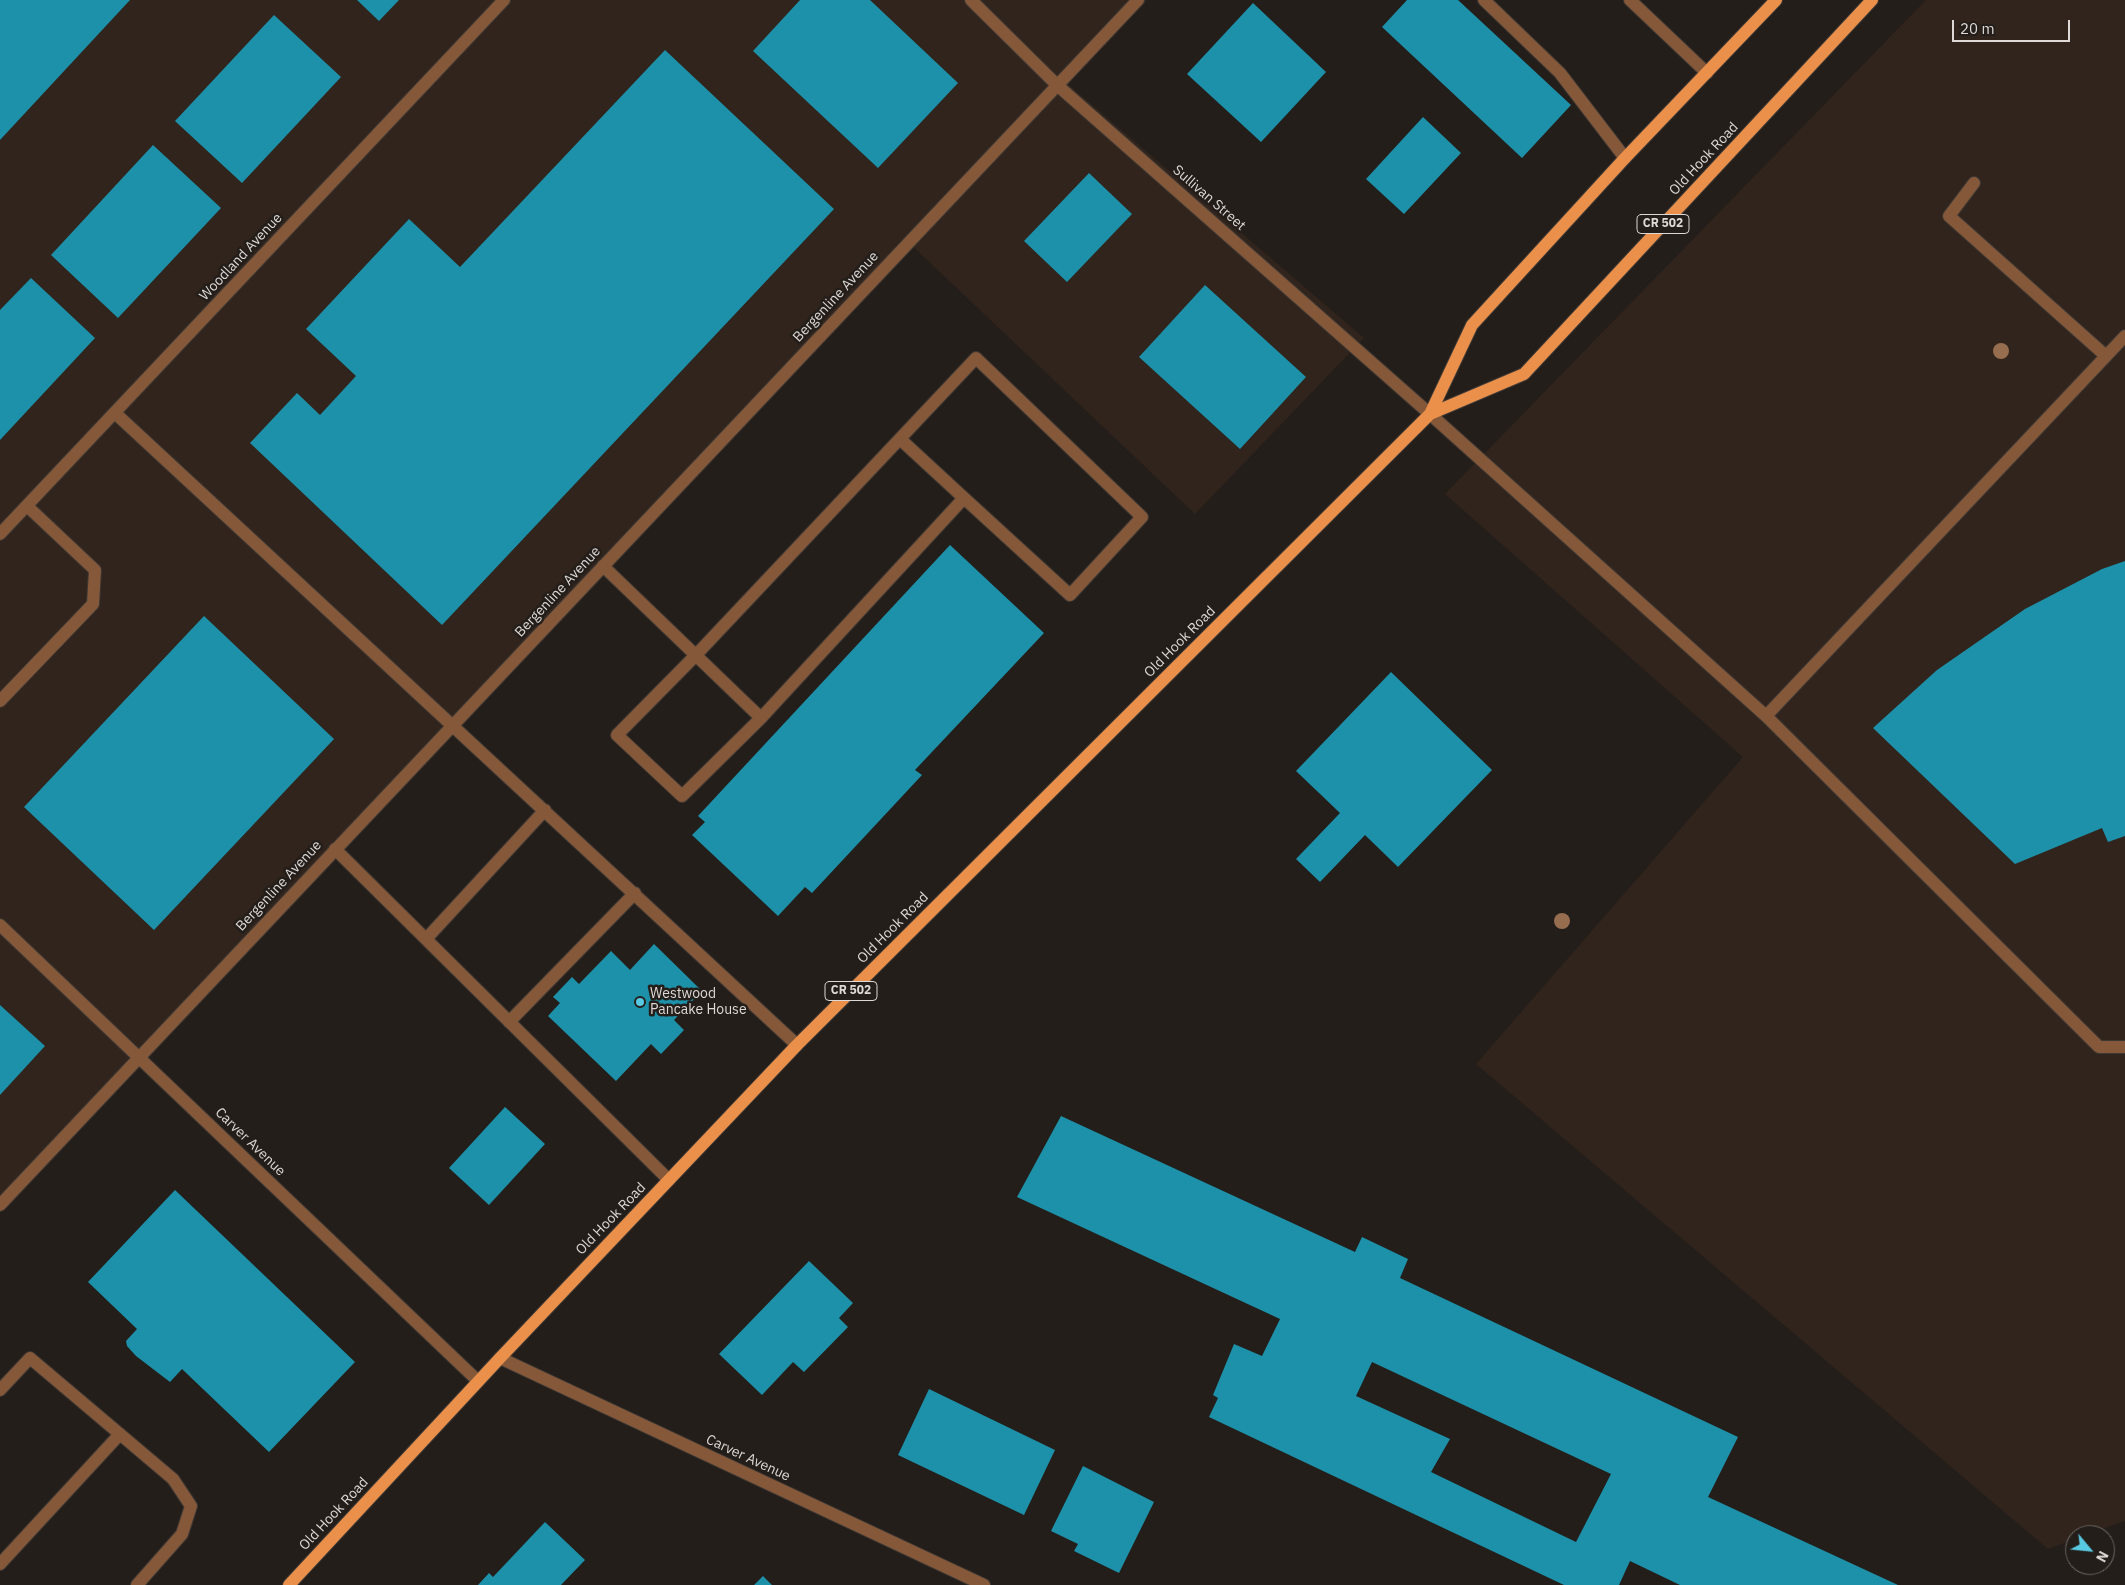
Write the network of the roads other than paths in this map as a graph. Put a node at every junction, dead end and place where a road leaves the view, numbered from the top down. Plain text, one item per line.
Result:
1 (504, 0) edge
2 (971, 0) edge
3 (1138, 0) edge
4 (1484, 0) edge
5 (1630, 0) edge
6 (1776, 0) edge
7 (1872, 0) edge
8 (1707, 72) junction
9 (1057, 85) junction
10 (1625, 158) junction
11 (1974, 183) dead end
12 (2125, 336) edge
13 (2106, 356) junction
14 (115, 413) junction
15 (1430, 414) junction
16 (900, 439) junction
17 (964, 498) junction
18 (27, 506) junction
19 (0, 534) edge
20 (602, 566) junction
21 (695, 656) junction
22 (0, 701) edge
23 (1766, 716) junction
24 (761, 718) junction
25 (453, 725) junction
26 (545, 810) junction
27 (335, 849) junction
28 (635, 893) junction
29 (0, 925) edge
30 (426, 939) junction
31 (509, 1022) junction
32 (797, 1045) junction
33 (2125, 1047) edge
34 (138, 1057) junction
35 (669, 1180) junction
36 (0, 1205) edge
37 (500, 1358) junction
38 (478, 1381) junction
39 (0, 1390) edge
40 (120, 1434) junction
41 (0, 1564) edge
42 (137, 1585) edge
43 (288, 1585) edge
44 (984, 1585) edge

1 - 14 street, Woodland Avenue
2 - 9 street, Sullivan Street
3 - 9 street, Bergenline Avenue
4 - 10 street
5 - 8 street
6 - 8 main road, Old Hook Road / CR 502
7 - 15 main road, Old Hook Road / CR 502
8 - 10 main road, Old Hook Road / CR 502
9 - 15 street, Sullivan Street
9 - 20 street, Bergenline Avenue
10 - 15 main road, Old Hook Road / CR 502
11 - 13 street
12 - 13 street
13 - 23 street
14 - 18 street, Woodland Avenue
14 - 25 street
15 - 23 street, Sullivan Street
15 - 32 main road, Old Hook Road / CR 502
16 - 17 street
16 - 17 street
16 - 21 street
17 - 24 street
18 - 19 street, Woodland Avenue
18 - 22 street
20 - 21 street
20 - 25 street, Bergenline Avenue
21 - 24 street
21 - 24 street
23 - 33 street, Sullivan Street
25 - 26 street
25 - 27 street, Bergenline Avenue
26 - 28 street
26 - 30 street
27 - 30 street
27 - 34 street, Bergenline Avenue
28 - 31 street
28 - 32 street
29 - 34 street, Carver Avenue
30 - 31 street
31 - 35 street
32 - 35 main road, Old Hook Road / CR 502
34 - 36 street, Bergenline Avenue
34 - 38 street, Carver Avenue
35 - 37 main road, Old Hook Road / CR 502
37 - 38 main road, Old Hook Road / CR 502
37 - 44 street, Carver Avenue
38 - 43 main road, Old Hook Road / CR 502
39 - 40 street
40 - 41 street
40 - 42 street

